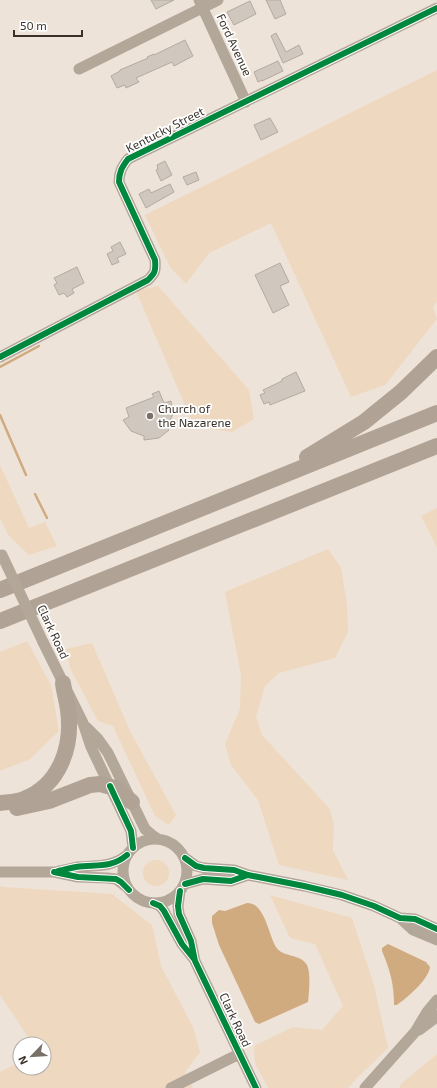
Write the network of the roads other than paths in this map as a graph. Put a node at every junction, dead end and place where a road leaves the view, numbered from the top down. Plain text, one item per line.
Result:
1 (218, 0) edge
2 (201, 4) edge
3 (437, 8) edge
4 (79, 69) dead end
5 (246, 102) junction
6 (0, 357) edge
7 (437, 357) edge
8 (437, 413) edge
9 (432, 449) edge
10 (263, 483) junction
11 (1, 554) edge
12 (0, 590) edge
13 (3, 621) edge
14 (63, 683) junction
15 (83, 723) junction
16 (110, 786) junction
17 (132, 802) junction
18 (0, 803) edge
19 (0, 807) edge
20 (158, 839) junction
21 (130, 852) junction
22 (185, 858) junction
23 (0, 872) edge
24 (54, 872) junction
25 (248, 875) junction
26 (182, 888) junction
27 (129, 890) junction
28 (153, 903) junction
29 (400, 918) junction
30 (437, 930) edge
31 (437, 940) edge
32 (195, 961) junction
33 (437, 1000) edge
34 (437, 1015) edge
35 (416, 1032) junction
36 (239, 1054) junction
37 (171, 1088) edge
38 (256, 1088) edge
39 (365, 1088) edge

1 - 2 street
2 - 4 street
2 - 5 street, Ford Avenue
3 - 5 street, Kentucky Street
5 - 6 street, Kentucky Street
7 - 10 highway
8 - 10 highway
9 - 13 highway
10 - 12 highway
11 - 14 street, Clark Road, bridge
14 - 15 street, Clark Road
14 - 18 highway
15 - 16 street, Clark Road
15 - 17 street, Clark Road
16 - 17 highway
16 - 19 highway
16 - 21 street, Clark Road
17 - 20 street, Clark Road
20 - 21 street
20 - 22 street
21 - 24 street
21 - 27 street
22 - 25 street
22 - 26 street
23 - 24 street
24 - 27 street
25 - 26 street
25 - 29 street
26 - 28 street
26 - 32 street, Clark Road
27 - 28 street
28 - 32 street, Clark Road
29 - 30 street
29 - 31 street
32 - 36 street, Clark Road
33 - 35 street
34 - 35 street
35 - 39 street
36 - 37 street
36 - 38 street, Clark Road

